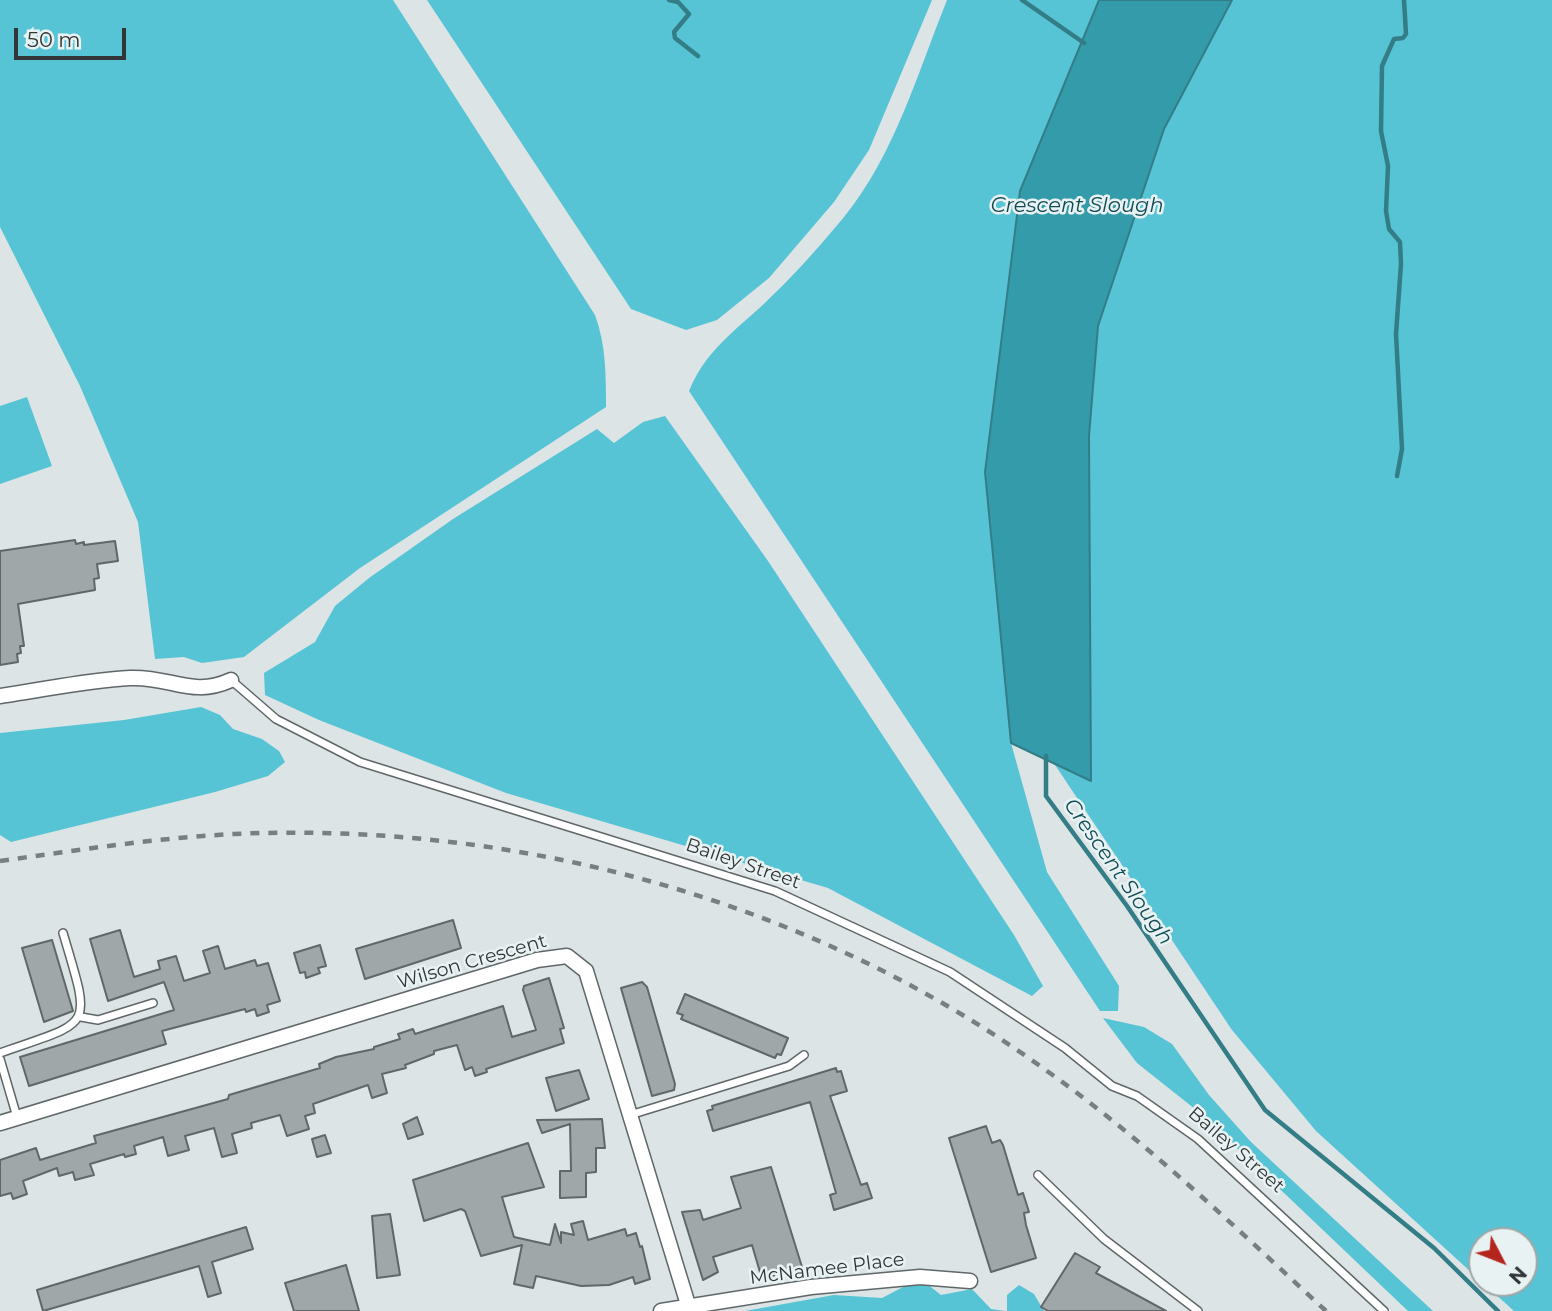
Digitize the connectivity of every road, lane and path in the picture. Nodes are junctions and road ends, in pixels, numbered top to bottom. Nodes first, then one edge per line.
1 (231, 680) joint
2 (0, 696) edge
3 (64, 933) dead end
4 (153, 1003) dead end
5 (81, 1017) junction
6 (0, 1053) edge
7 (804, 1055) dead end
8 (0, 1059) edge
9 (630, 1115) junction
10 (17, 1118) junction
11 (0, 1123) edge
12 (1038, 1175) dead end
13 (970, 1281) dead end
14 (689, 1308) junction
15 (661, 1311) edge
16 (1198, 1311) edge
17 (1384, 1311) edge

1 - 2 street, Bailey Street
1 - 17 lane, Bailey Street
3 - 5 lane
4 - 5 lane
5 - 6 lane
7 - 9 lane
8 - 10 lane
9 - 10 street, Wilson Crescent
9 - 14 street, Wilson Crescent
10 - 11 street, Wilson Crescent
12 - 16 lane
13 - 14 street, McNamee Place
14 - 15 street

